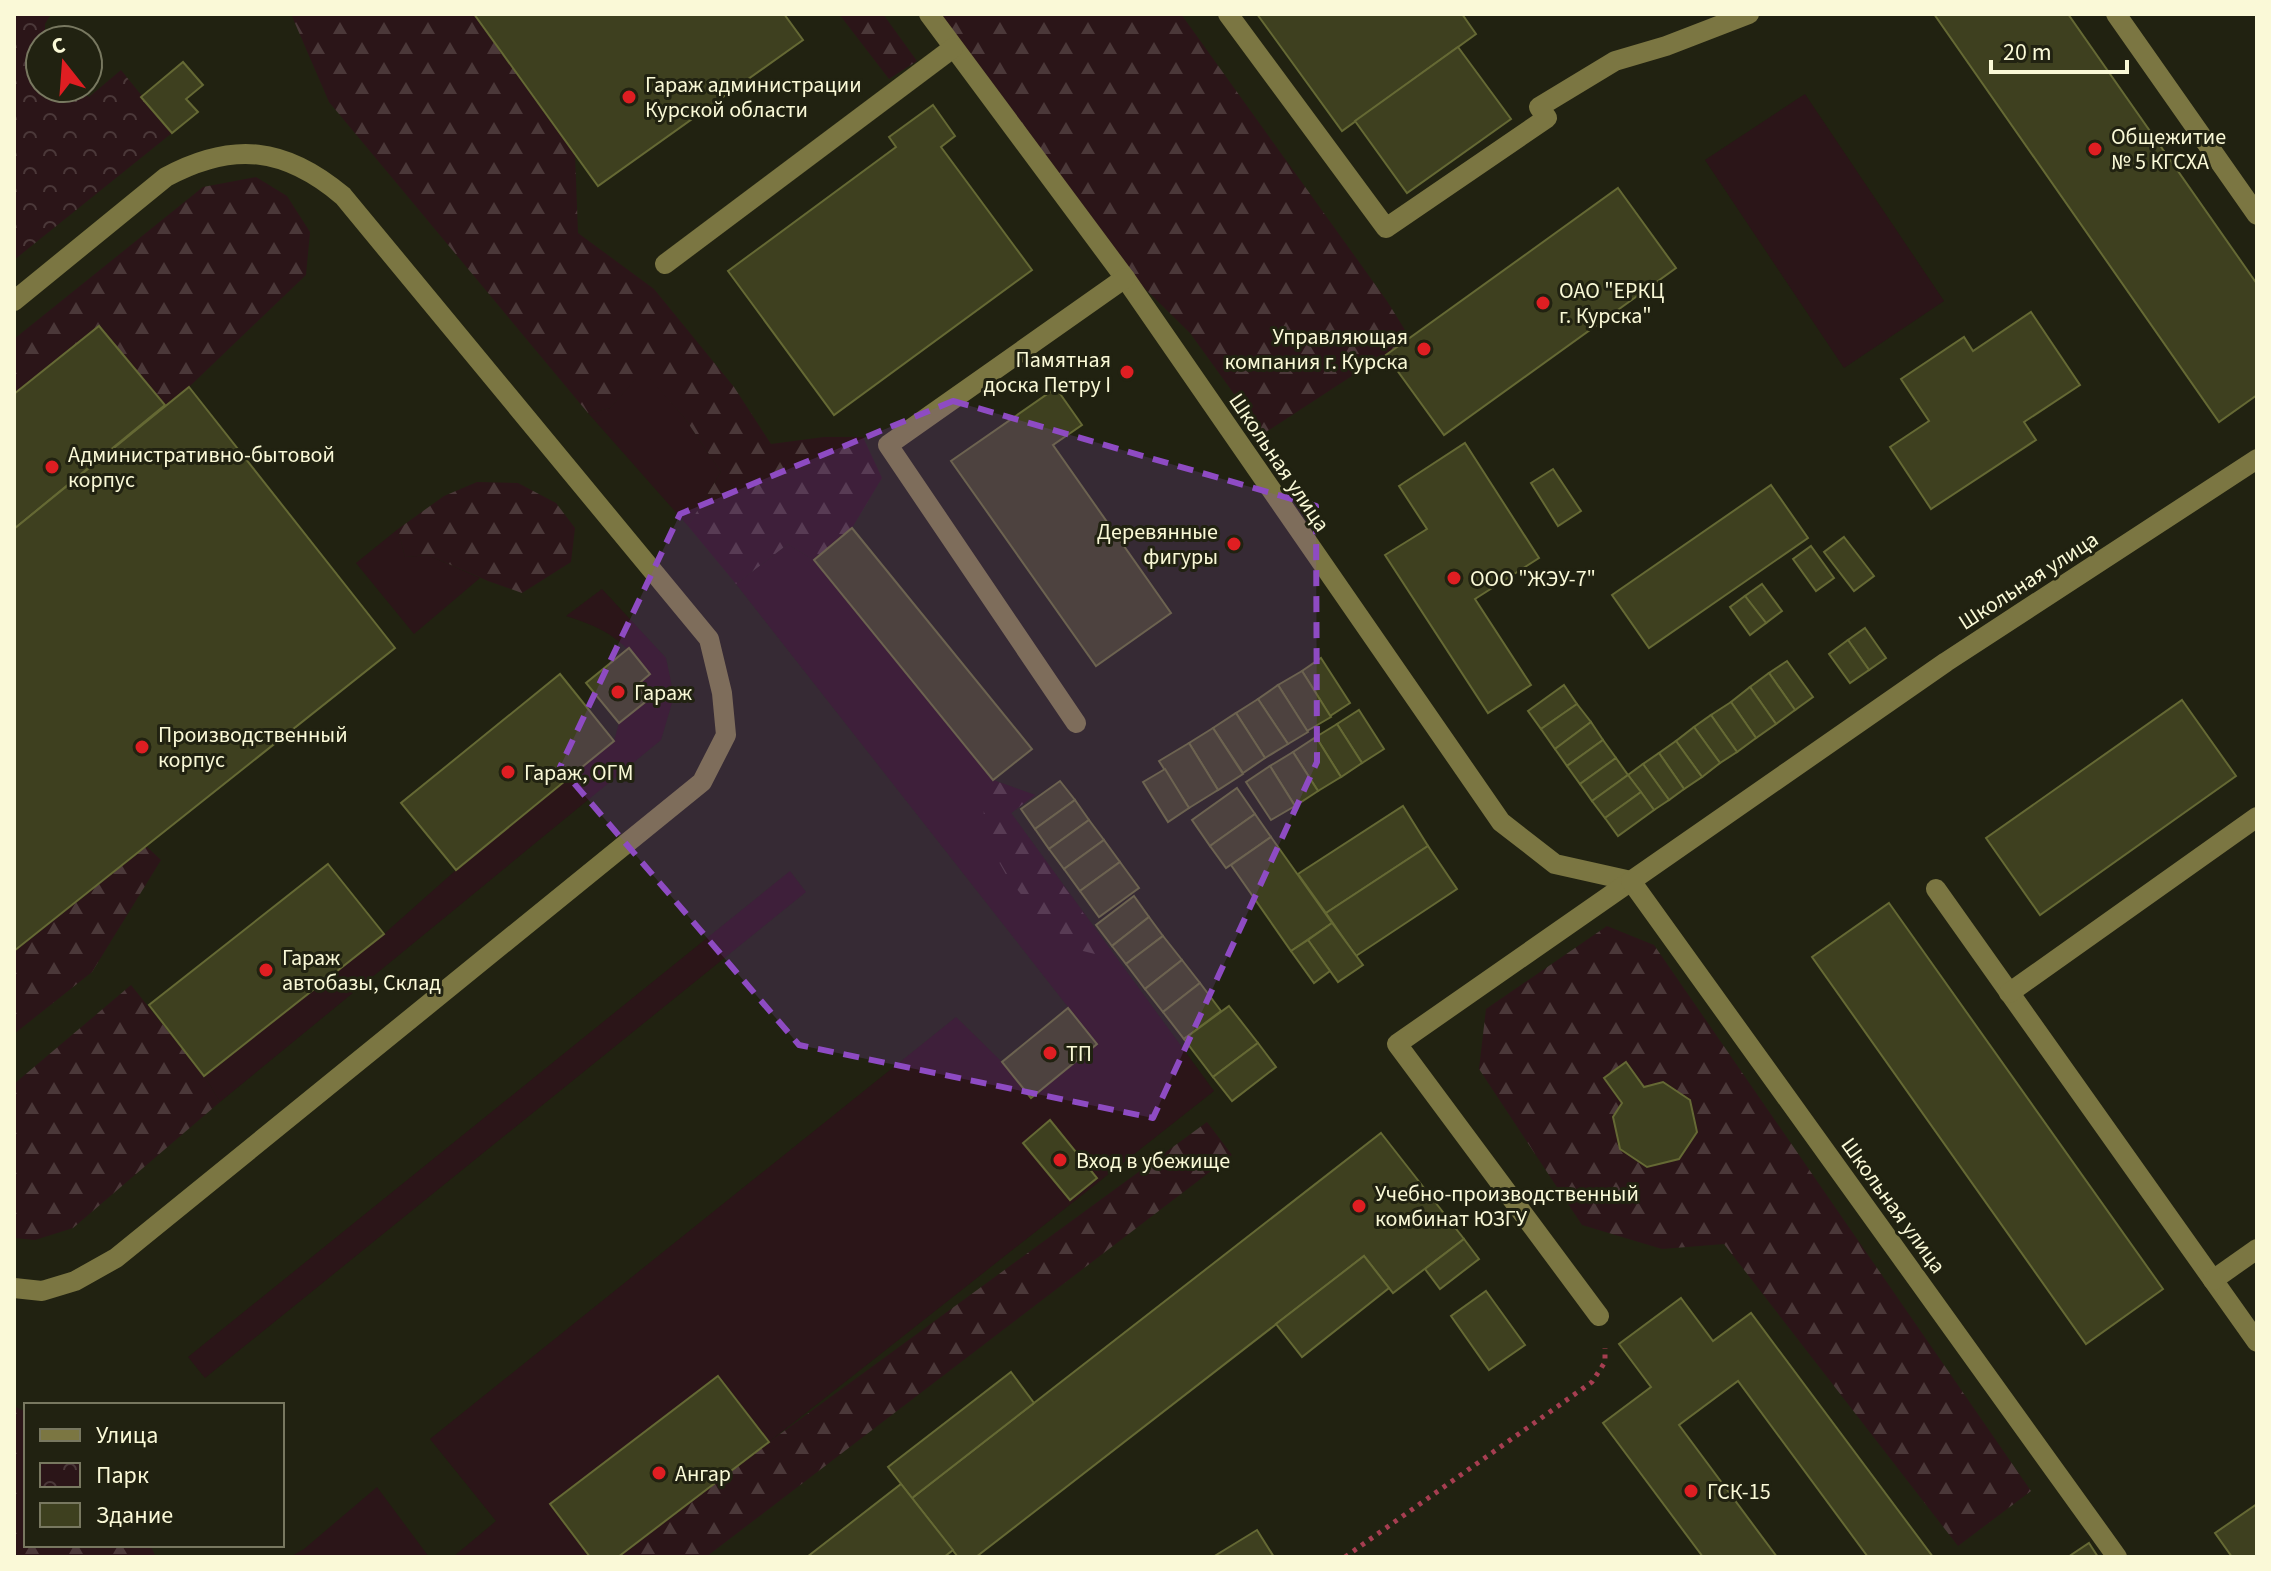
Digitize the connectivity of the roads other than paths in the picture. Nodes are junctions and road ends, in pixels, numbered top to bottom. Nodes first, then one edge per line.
1 (929, 14) edge
2 (1228, 14) edge
3 (1749, 14) edge
4 (2116, 14) edge
5 (953, 48) junction
6 (2257, 215) edge
7 (665, 264) dead end
8 (1125, 278) junction
9 (14, 301) edge
10 (2257, 459) edge
11 (1076, 723) dead end
12 (2257, 817) edge
13 (1631, 881) junction
14 (1936, 889) dead end
15 (2009, 993) junction
16 (2257, 1249) edge
17 (2213, 1280) junction
18 (14, 1288) edge
19 (1599, 1316) road end
20 (2257, 1342) edge
21 (2117, 1557) edge

1 - 5 street, Школьная улица
2 - 3 street
4 - 6 street
5 - 7 street
5 - 8 street, Школьная улица
8 - 11 street
8 - 13 street, Школьная улица
9 - 18 street
10 - 13 street, Школьная улица
12 - 15 street
13 - 19 street
13 - 21 street, Школьная улица
14 - 15 street
15 - 17 street
16 - 17 street
17 - 20 street

